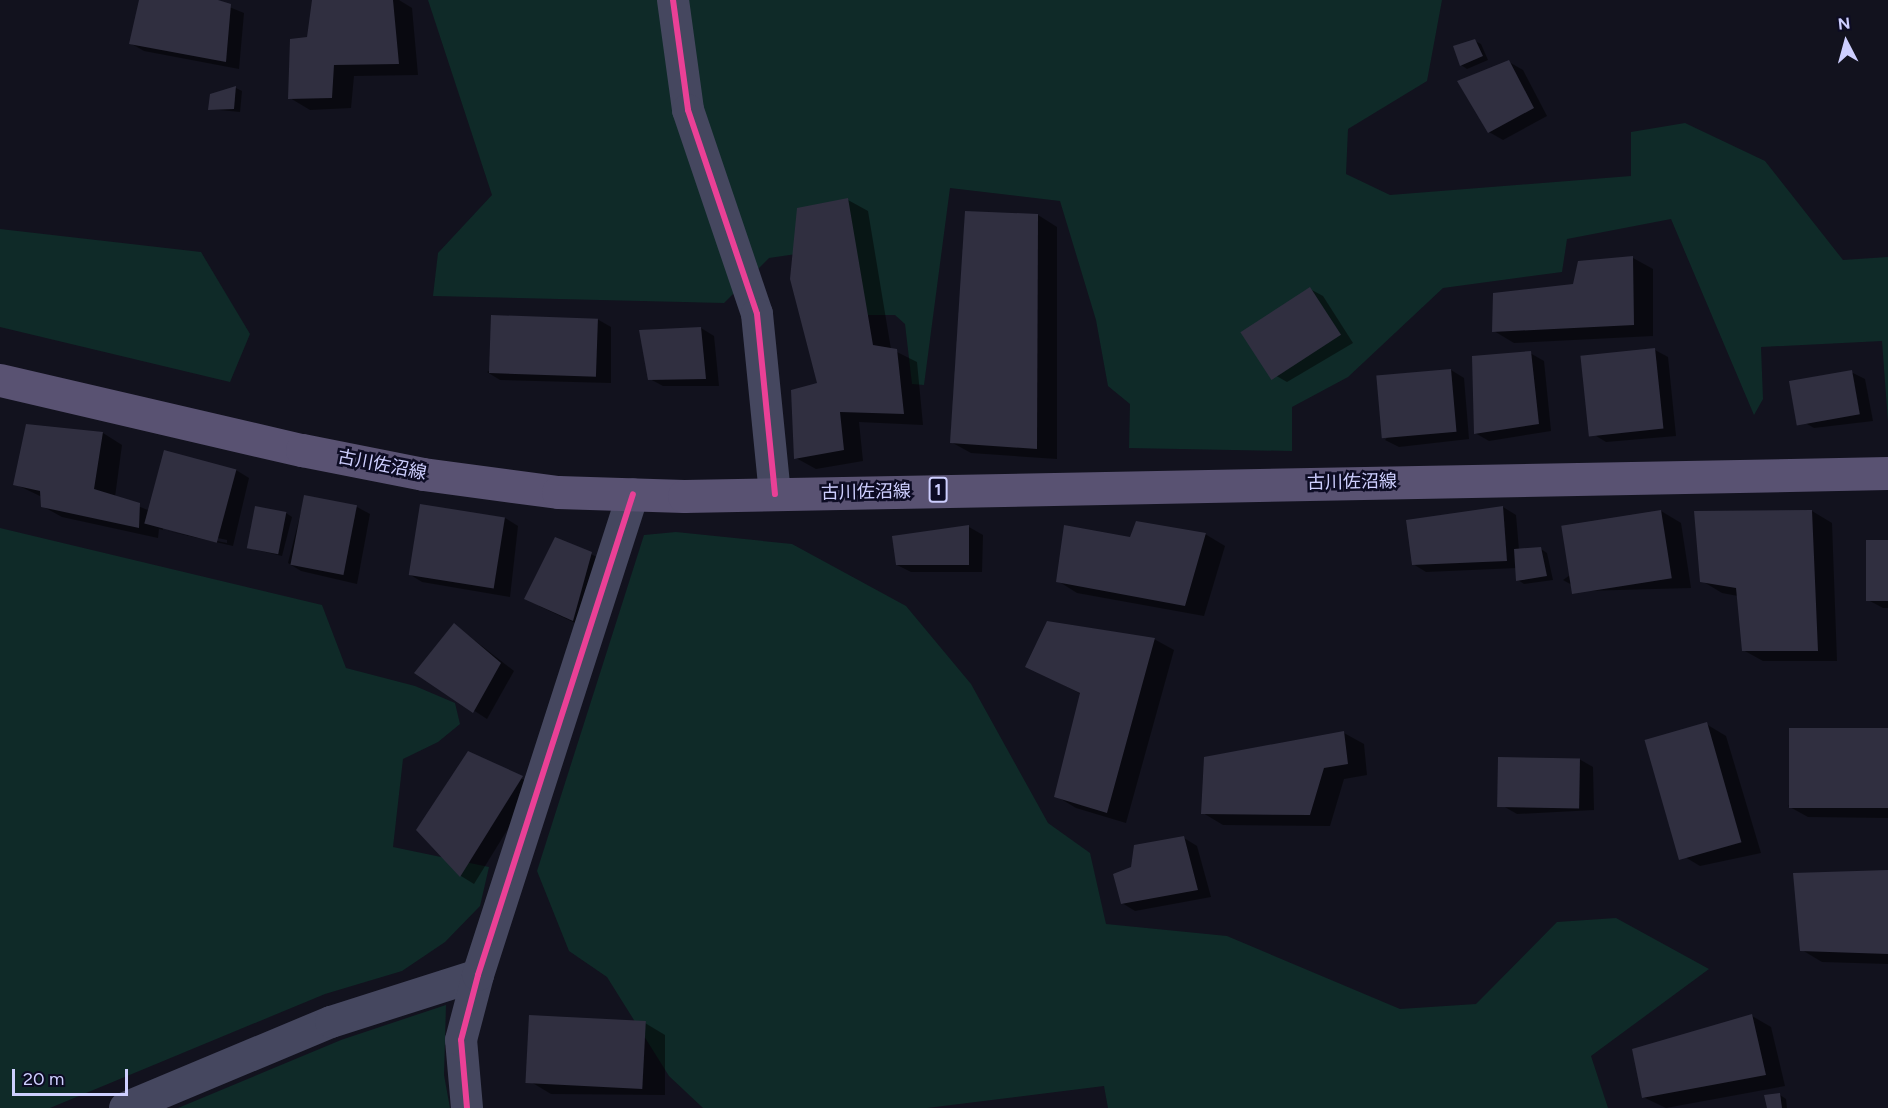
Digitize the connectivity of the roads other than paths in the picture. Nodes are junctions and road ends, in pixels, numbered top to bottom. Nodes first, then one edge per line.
1 (673, 0) edge
2 (0, 380) edge
3 (1888, 473) edge
4 (633, 494) junction
5 (775, 494) junction
6 (478, 975) junction
7 (125, 1108) edge
8 (467, 1108) edge

1 - 5 street
2 - 4 main road, 古川佐沼線 / 1
3 - 5 main road, 古川佐沼線 / 1
4 - 5 main road, 古川佐沼線 / 1
4 - 6 street
6 - 7 street
6 - 8 street

